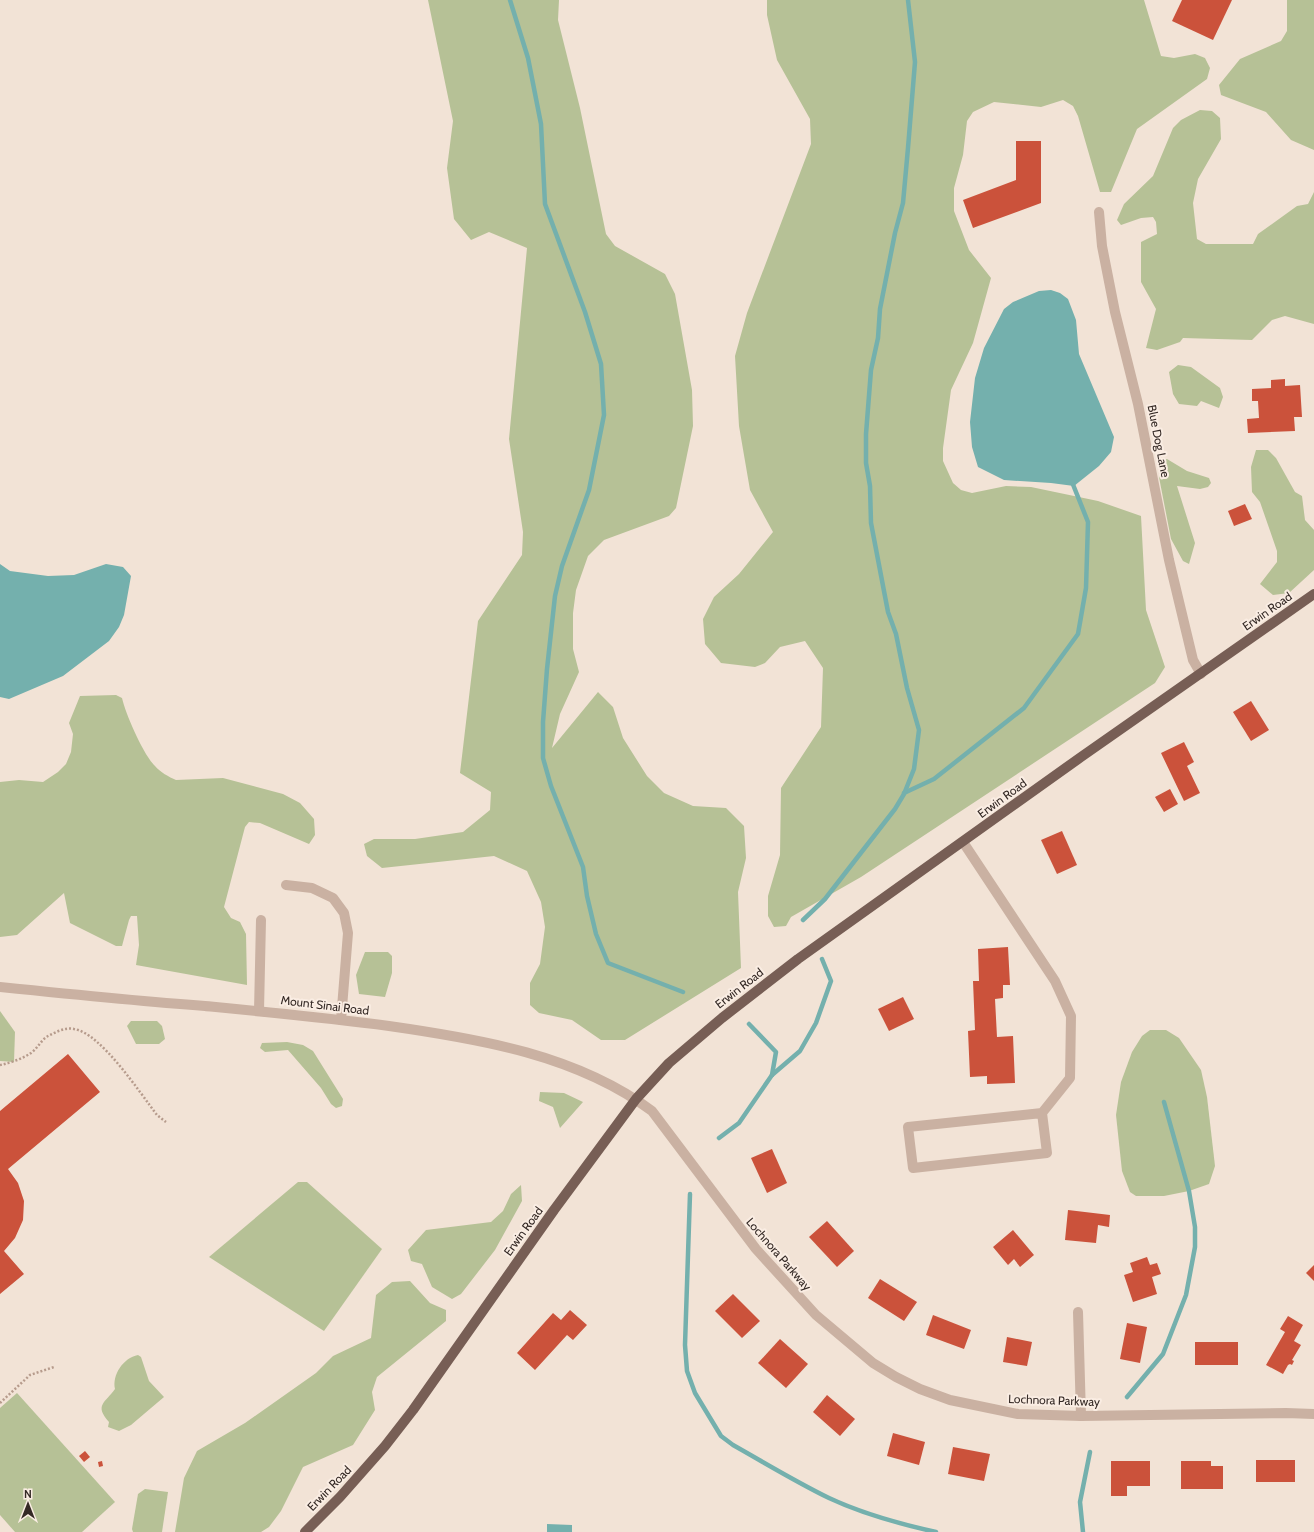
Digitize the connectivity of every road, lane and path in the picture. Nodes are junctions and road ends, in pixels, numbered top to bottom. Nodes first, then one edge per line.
1 (1099, 212) dead end
2 (1314, 594) edge
3 (1201, 674) junction
4 (963, 842) junction
5 (286, 886) dead end
6 (261, 920) dead end
7 (0, 987) edge
8 (259, 1011) junction
9 (341, 1020) junction
10 (0, 1065) edge
11 (636, 1098) junction
12 (1042, 1112) junction
13 (166, 1122) dead end
14 (1078, 1312) dead end
15 (54, 1367) dead end
16 (0, 1403) edge
17 (1314, 1414) edge
18 (1081, 1416) junction
19 (305, 1532) edge

1 - 3 street, Blue Dog Lane
2 - 3 main road, Erwin Road
3 - 4 main road, Erwin Road
4 - 11 main road, Erwin Road
4 - 12 street
5 - 9 street
6 - 8 street
7 - 8 street, Mount Sinai Road
8 - 9 street, Mount Sinai Road
9 - 11 street, Mount Sinai Road
10 - 13 path
11 - 18 street, Lochnora Parkway
11 - 19 main road, Erwin Road
12 - 12 street
14 - 18 street
15 - 16 path
17 - 18 street, Lochnora Parkway

